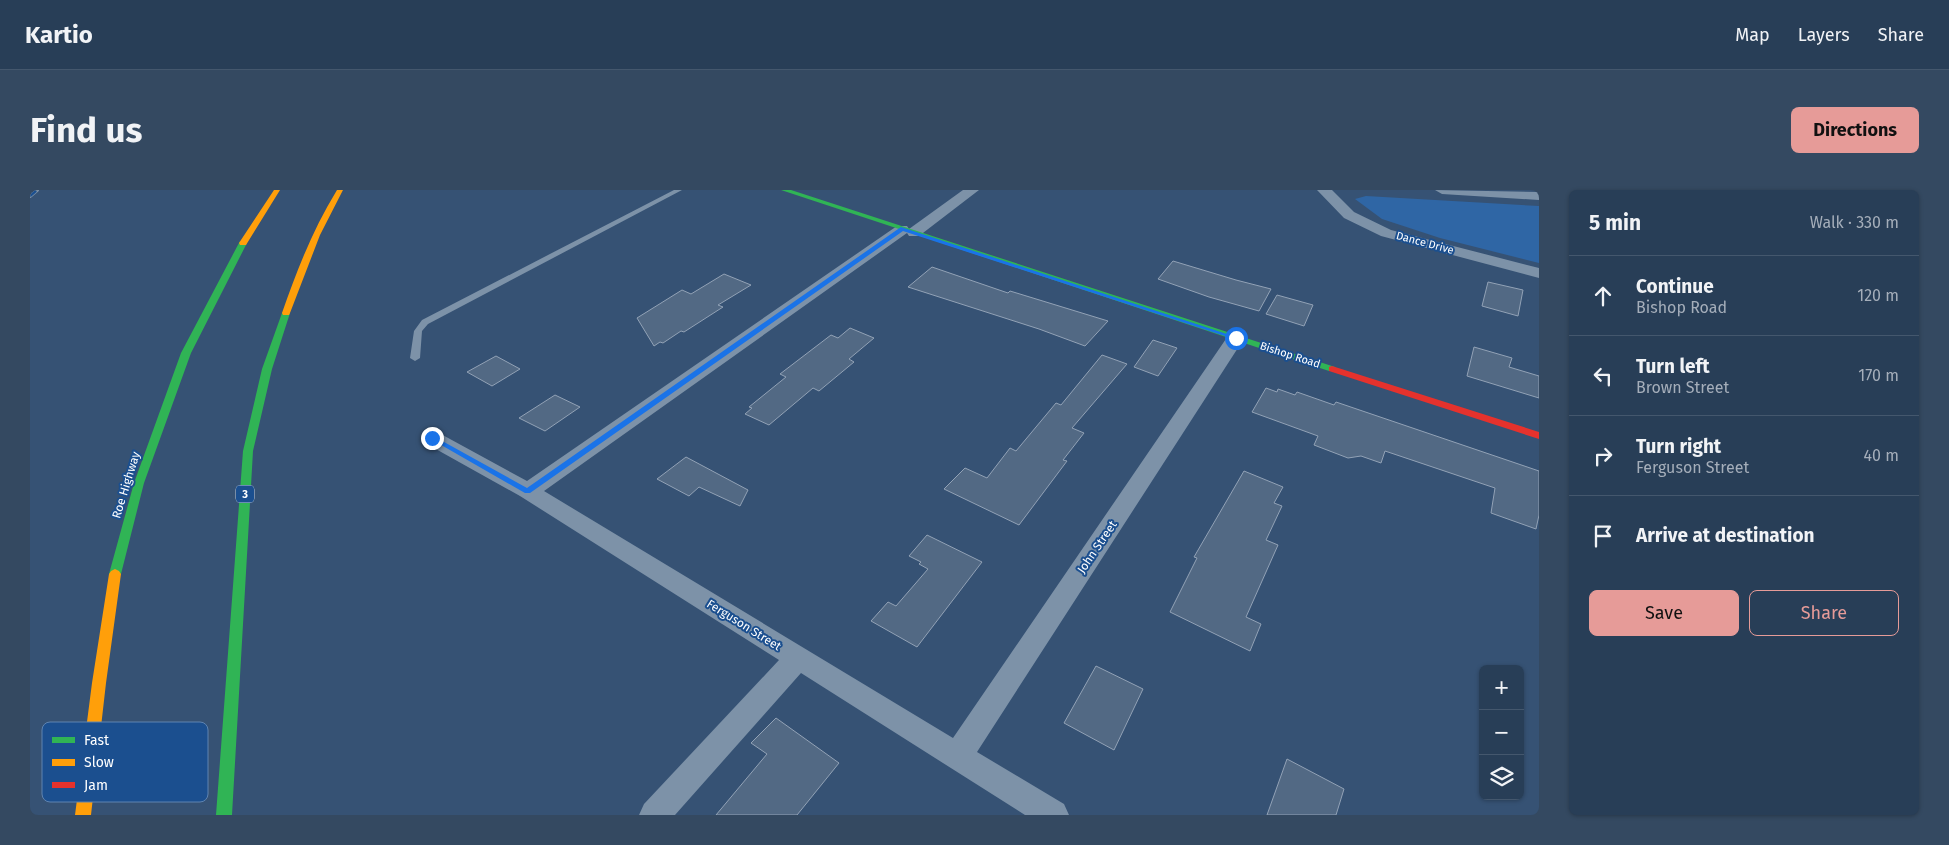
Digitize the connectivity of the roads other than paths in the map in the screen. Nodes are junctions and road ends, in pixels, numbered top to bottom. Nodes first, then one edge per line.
1 (277, 190) edge
2 (340, 190) edge
3 (679, 190) edge
4 (784, 190) edge
5 (972, 190) edge
6 (1324, 190) edge
7 (1442, 190) edge
8 (1539, 196) edge
9 (908, 231) junction
10 (1539, 273) edge
11 (1236, 338) junction
12 (415, 358) dead end
13 (1539, 436) edge
14 (432, 438) dead end
15 (528, 491) junction
16 (798, 658) junction
17 (94, 722) edge
18 (957, 757) junction
19 (85, 802) edge
20 (83, 815) edge
21 (224, 815) edge
22 (655, 815) edge
23 (1053, 815) edge

1 - 17 main road, Roe Highway
2 - 21 main road, 3
3 - 12 lane
4 - 9 main road, Bishop Road
5 - 9 street
6 - 10 street, Dance Drive
7 - 8 street
9 - 11 main road, Bishop Road
9 - 15 street
11 - 13 main road, Bishop Road
11 - 18 street, John Street
14 - 15 street, Ferguson Street
15 - 16 street, Ferguson Street
16 - 18 street, Ferguson Street
16 - 22 street
18 - 23 street, Ferguson Street
19 - 20 main road, Roe Highway

